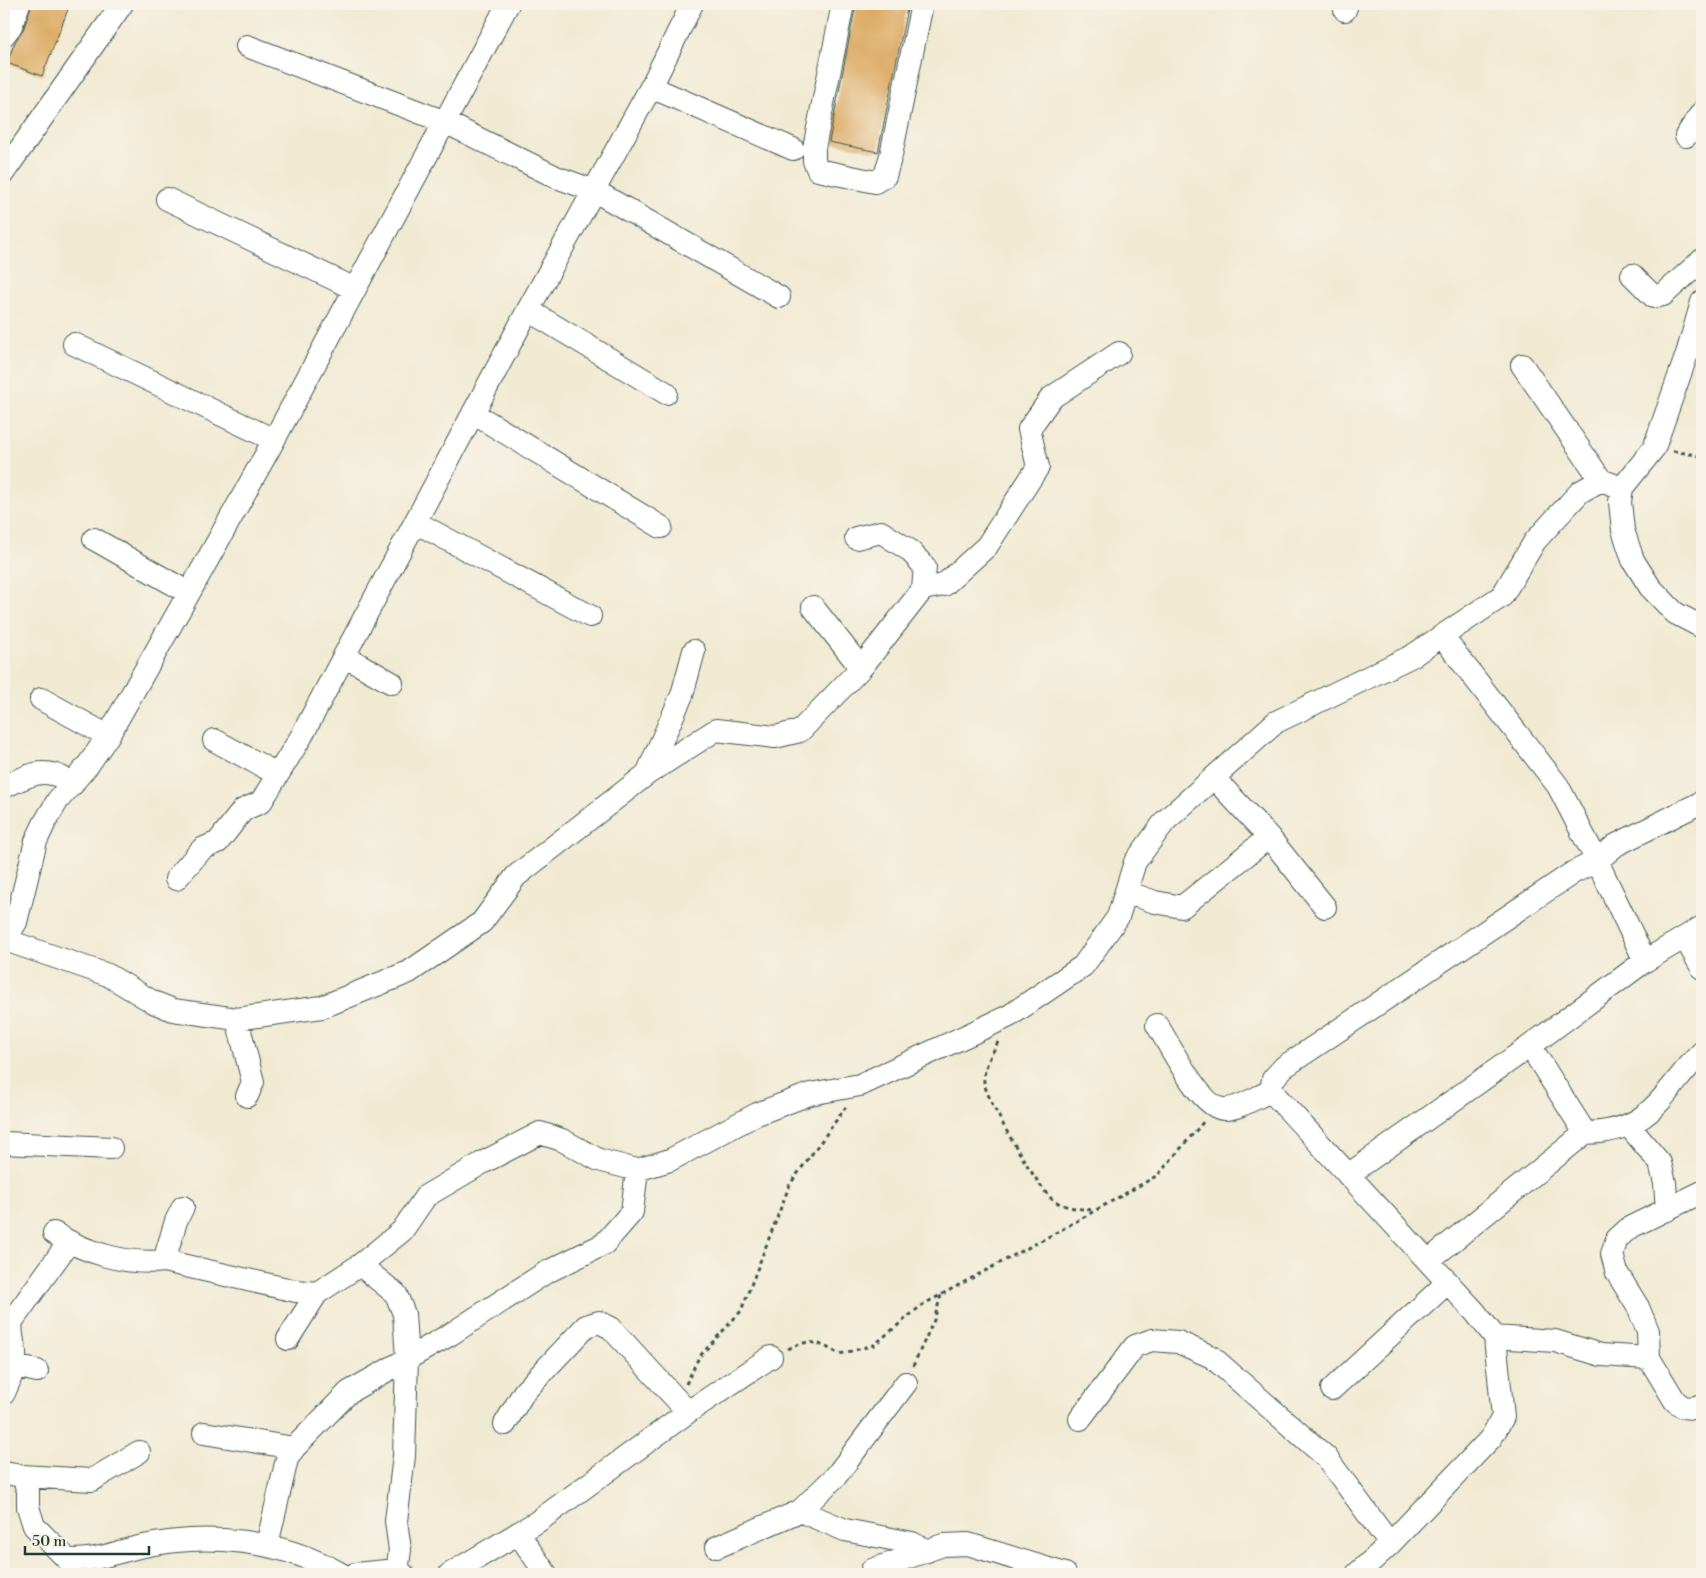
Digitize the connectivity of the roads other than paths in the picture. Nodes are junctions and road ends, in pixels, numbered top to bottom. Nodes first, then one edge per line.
1 (19, 4) edge
2 (122, 4) edge
3 (508, 4) edge
4 (692, 4) edge
5 (843, 4) edge
6 (922, 4) edge
7 (4, 35) edge
8 (247, 46) dead end
9 (651, 87) junction
10 (1702, 112) edge
11 (445, 122) junction
12 (1686, 136) dead end
13 (793, 150) dead end
14 (4, 172) edge
15 (595, 191) junction
16 (167, 199) dead end
17 (1702, 260) edge
18 (1632, 274) dead end
19 (355, 289) junction
20 (779, 297) dead end
21 (1702, 302) edge
22 (528, 310) junction
23 (74, 344) dead end
24 (1119, 354) dead end
25 (1522, 365) dead end
26 (666, 393) dead end
27 (473, 413) junction
28 (274, 440) junction
29 (1611, 484) junction
30 (415, 522) junction
31 (661, 527) dead end
32 (856, 538) dead end
33 (94, 539) dead end
34 (922, 589) junction
35 (189, 593) junction
36 (813, 607) dead end
37 (590, 616) dead end
38 (1702, 627) edge
39 (1442, 636) junction
40 (694, 651) dead end
41 (344, 656) junction
42 (861, 668) junction
43 (392, 683) dead end
44 (40, 699) dead end
45 (108, 736) junction
46 (214, 740) dead end
47 (277, 774) junction
48 (647, 774) junction
49 (1214, 778) junction
50 (73, 784) junction
51 (4, 787) edge
52 (1702, 802) edge
53 (1269, 837) junction
54 (1597, 861) junction
55 (176, 879) dead end
56 (1126, 892) junction
57 (1325, 907) dead end
58 (1694, 933) edge
59 (5, 941) edge
60 (1645, 961) junction
61 (1702, 968) edge
62 (236, 1019) junction
63 (1157, 1025) dead end
64 (1530, 1046) junction
65 (1702, 1052) edge
66 (1271, 1091) junction
67 (247, 1096) dead end
68 (1629, 1126) junction
69 (1585, 1133) junction
70 (4, 1143) edge
71 (111, 1148) dead end
72 (637, 1170) junction
73 (1348, 1174) junction
74 (1702, 1192) edge
75 (183, 1207) dead end
76 (1667, 1210) junction
77 (164, 1261) junction
78 (1428, 1261) junction
79 (360, 1265) junction
80 (1448, 1282) junction
81 (317, 1293) junction
82 (1495, 1337) junction
83 (288, 1339) dead end
84 (771, 1357) road end
85 (1649, 1358) junction
86 (407, 1359) junction
87 (14, 1366) junction
88 (37, 1371) dead end
89 (906, 1383) road end
90 (1332, 1389) dead end
91 (4, 1393) edge
92 (1702, 1405) edge
93 (688, 1412) junction
94 (1080, 1419) dead end
95 (505, 1424) dead end
96 (204, 1434) dead end
97 (294, 1448) junction
98 (138, 1452) dead end
99 (13, 1475) edge
100 (800, 1511) junction
101 (518, 1533) junction
102 (1390, 1544) junction
103 (266, 1545) junction
104 (717, 1546) dead end
105 (927, 1551) junction
106 (62, 1567) edge
107 (1020, 1567) edge
108 (872, 1570) dead end
109 (400, 1573) edge
110 (341, 1574) edge
111 (355, 1574) edge
112 (450, 1574) edge
113 (546, 1574) edge
114 (1065, 1574) edge
115 (1358, 1574) edge

1 - 7 street
2 - 14 street
3 - 11 street
4 - 9 street
5 - 6 street
8 - 11 street
9 - 13 street
9 - 15 street
10 - 12 street
11 - 15 street
11 - 19 street
15 - 20 street
15 - 22 street
16 - 19 street
17 - 18 street
19 - 28 street
21 - 29 street
22 - 26 street
22 - 27 street
23 - 28 street
24 - 34 street
25 - 29 street
27 - 30 street
27 - 31 street
28 - 35 street
29 - 38 street
29 - 39 street
30 - 37 street
30 - 41 street
32 - 34 street
33 - 35 street
34 - 42 street
35 - 45 street
36 - 42 street
39 - 49 street
39 - 54 street
40 - 48 street
41 - 43 street
41 - 47 street
42 - 48 street
44 - 45 street
45 - 50 street
46 - 47 street
47 - 55 street
48 - 62 street
49 - 53 street
49 - 56 street
50 - 51 street
50 - 59 street
52 - 54 street
53 - 56 street
53 - 57 street
54 - 60 street
54 - 66 street
56 - 72 street
58 - 60 street
58 - 61 street
59 - 62 street
60 - 64 street
62 - 67 street
63 - 66 street
64 - 69 street
64 - 73 street
65 - 68 street
66 - 73 street
68 - 69 street
68 - 76 street
69 - 78 street
70 - 71 street
72 - 79 street
72 - 86 street
73 - 78 street
74 - 76 street
75 - 77 street
76 - 85 street
77 - 81 street
77 - 87 street
78 - 80 street
79 - 81 street
79 - 86 street
80 - 82 street
80 - 90 street
81 - 83 street
82 - 85 street
82 - 102 street
84 - 93 street
85 - 92 street
86 - 97 street
86 - 109 street
87 - 88 street
87 - 91 street
89 - 100 street
93 - 95 street
93 - 101 street
94 - 102 street
96 - 97 street
97 - 103 street
98 - 99 street
99 - 106 street
100 - 104 street
100 - 105 street
101 - 112 street
101 - 113 street
102 - 115 street
103 - 106 street
103 - 110 street
105 - 107 street
105 - 108 street
107 - 114 street
109 - 111 street

